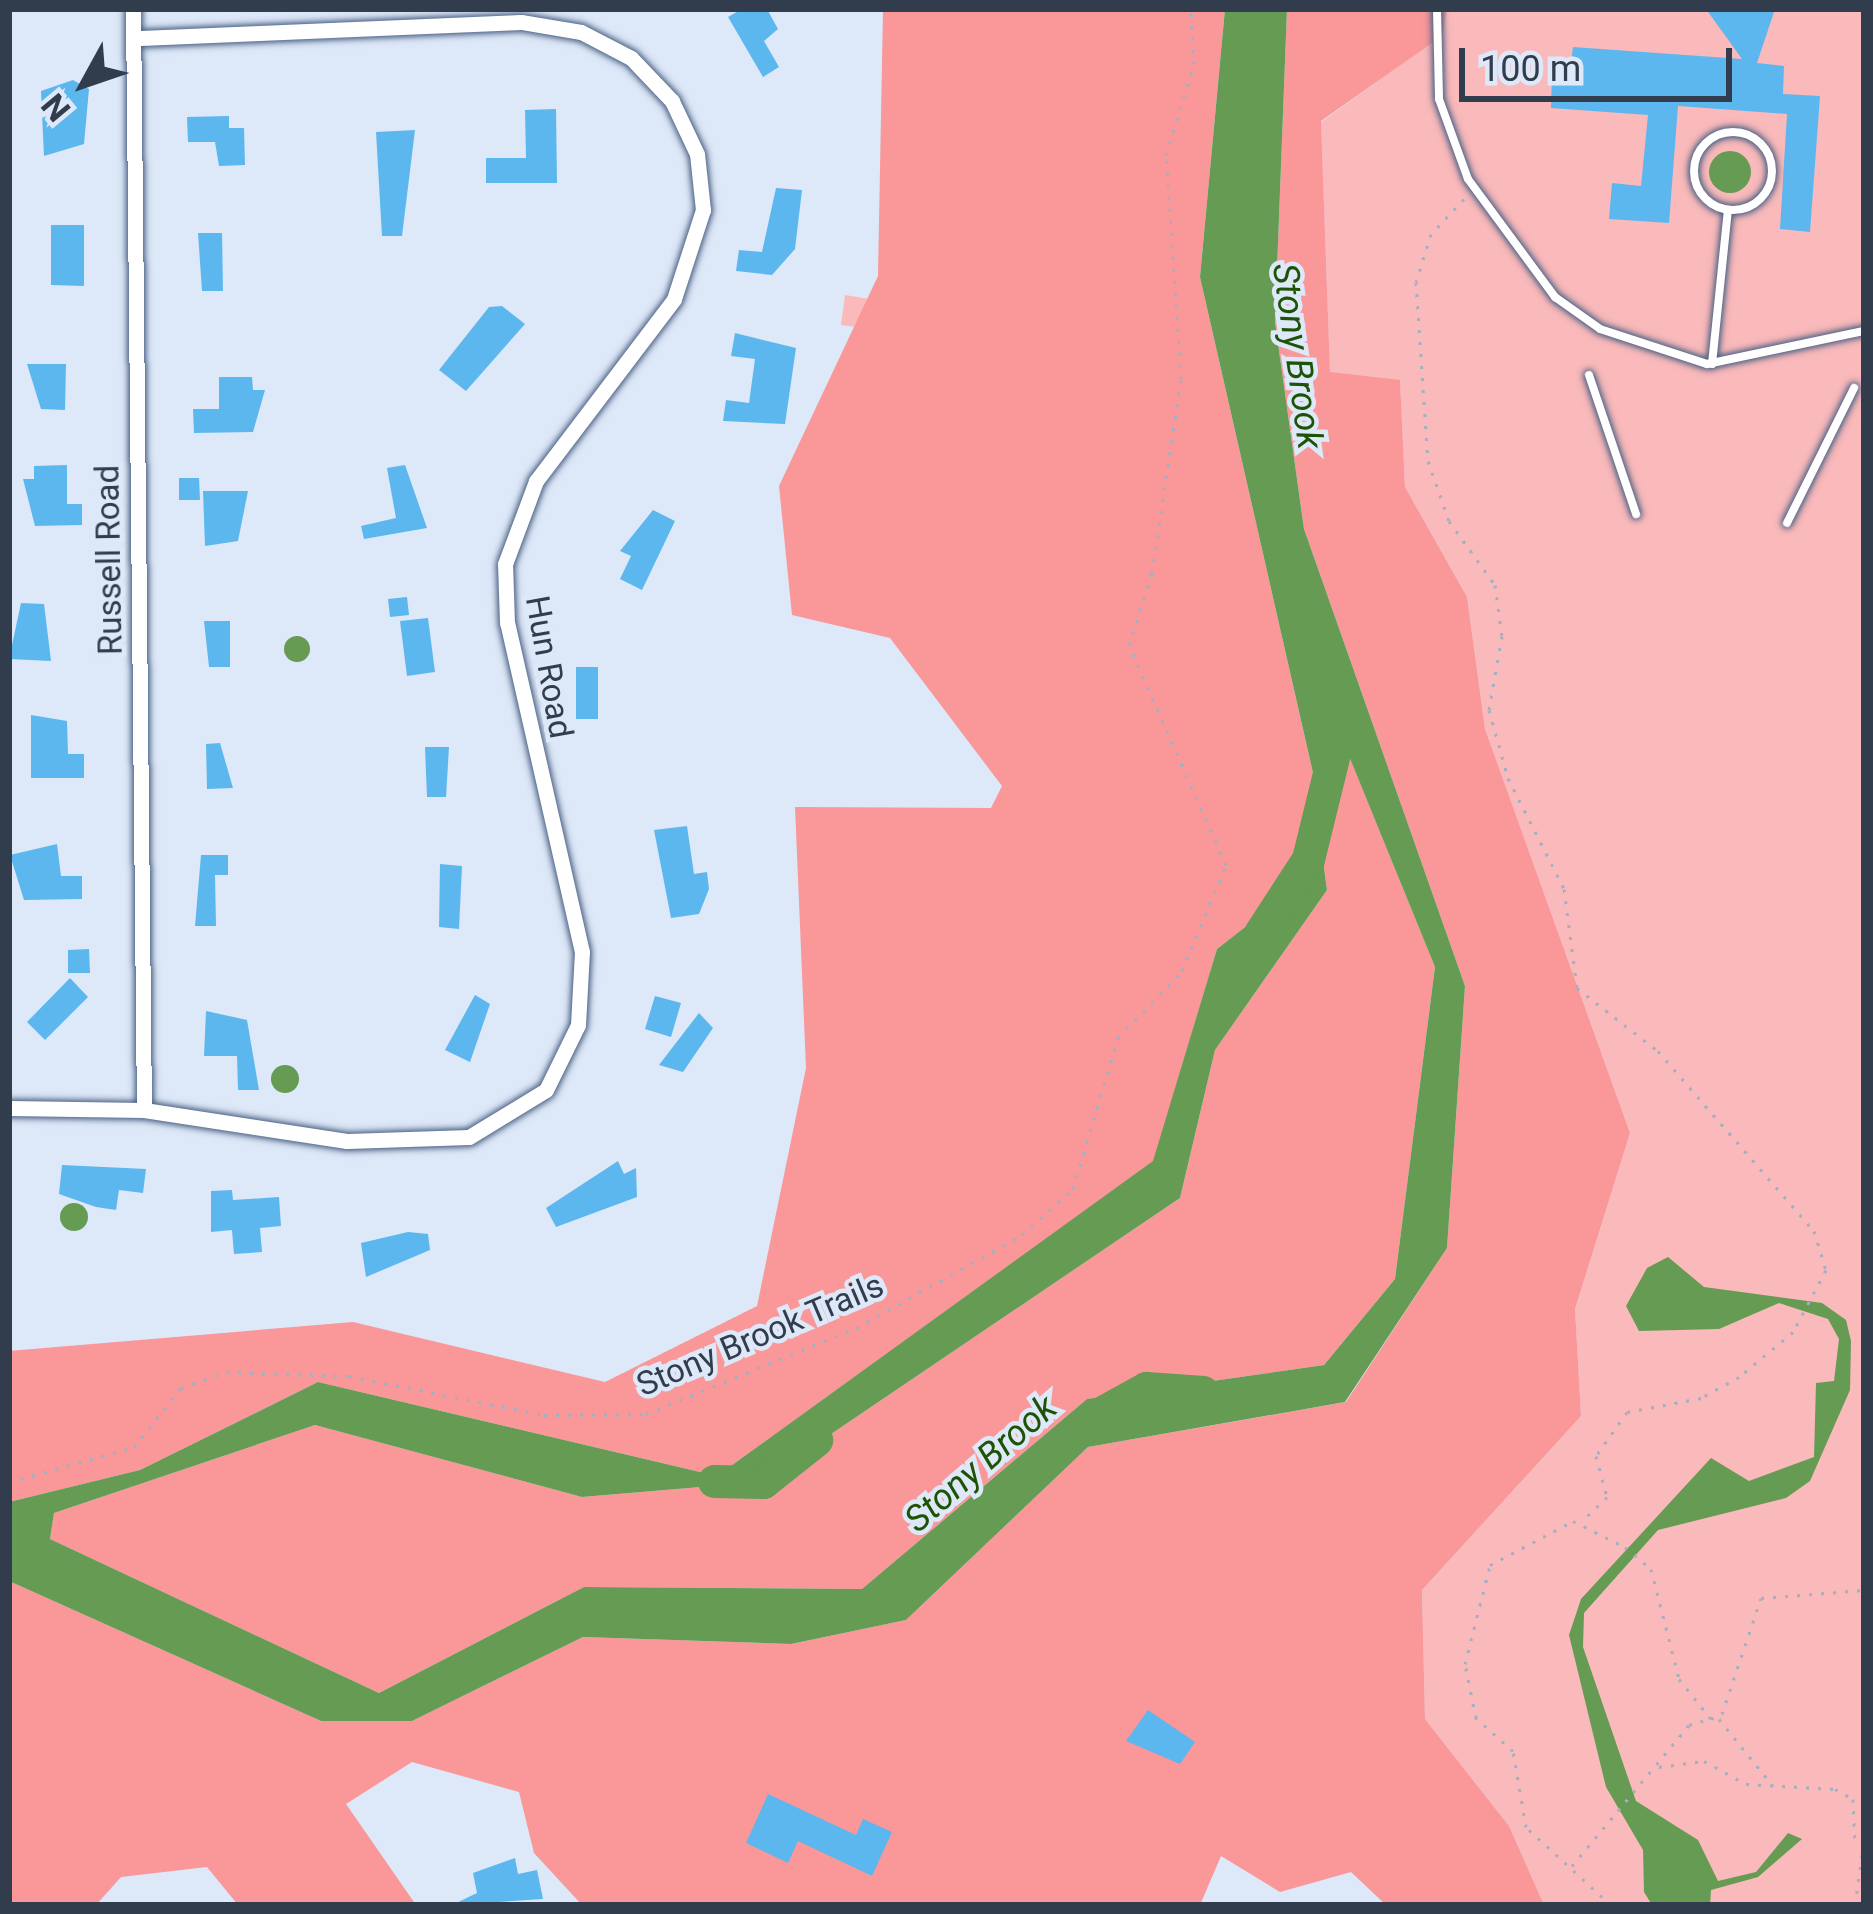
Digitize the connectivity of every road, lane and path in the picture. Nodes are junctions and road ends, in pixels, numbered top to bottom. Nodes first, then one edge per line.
1 (134, 9) edge
2 (1191, 9) edge
3 (1437, 9) edge
4 (134, 38) junction
5 (1478, 191) junction
6 (1728, 210) junction
7 (1864, 332) edge
8 (1712, 364) junction
9 (1589, 375) dead end
10 (1854, 388) dead end
11 (1636, 514) dead end
12 (1787, 523) dead end
13 (9, 1108) edge
14 (143, 1110) junction
15 (9, 1482) edge
16 (1581, 1522) junction
17 (1864, 1590) edge
18 (1718, 1718) junction
19 (1711, 1719) junction
20 (1677, 1747) junction
21 (1682, 1760) junction
22 (1659, 1767) junction
23 (1773, 1786) junction
24 (1864, 1840) edge
25 (1855, 1844) junction
26 (1572, 1866) junction
27 (1611, 1905) edge
28 (1855, 1905) edge

1 - 4 street, Russell Road
2 - 15 path, Stony Brook Trails
3 - 5 lane
4 - 14 street, Russell Road
4 - 14 street, Hun Road
5 - 8 lane
5 - 16 path
6 - 6 lane
6 - 8 lane
7 - 8 lane
9 - 11 lane
10 - 12 lane
13 - 14 street, Hun Road
16 - 19 path
16 - 26 path
17 - 18 path
18 - 19 path
18 - 23 path
19 - 20 path
20 - 21 path
20 - 22 path
21 - 22 path
21 - 23 path
22 - 26 path
23 - 25 path
24 - 25 path
25 - 28 path
26 - 27 path

